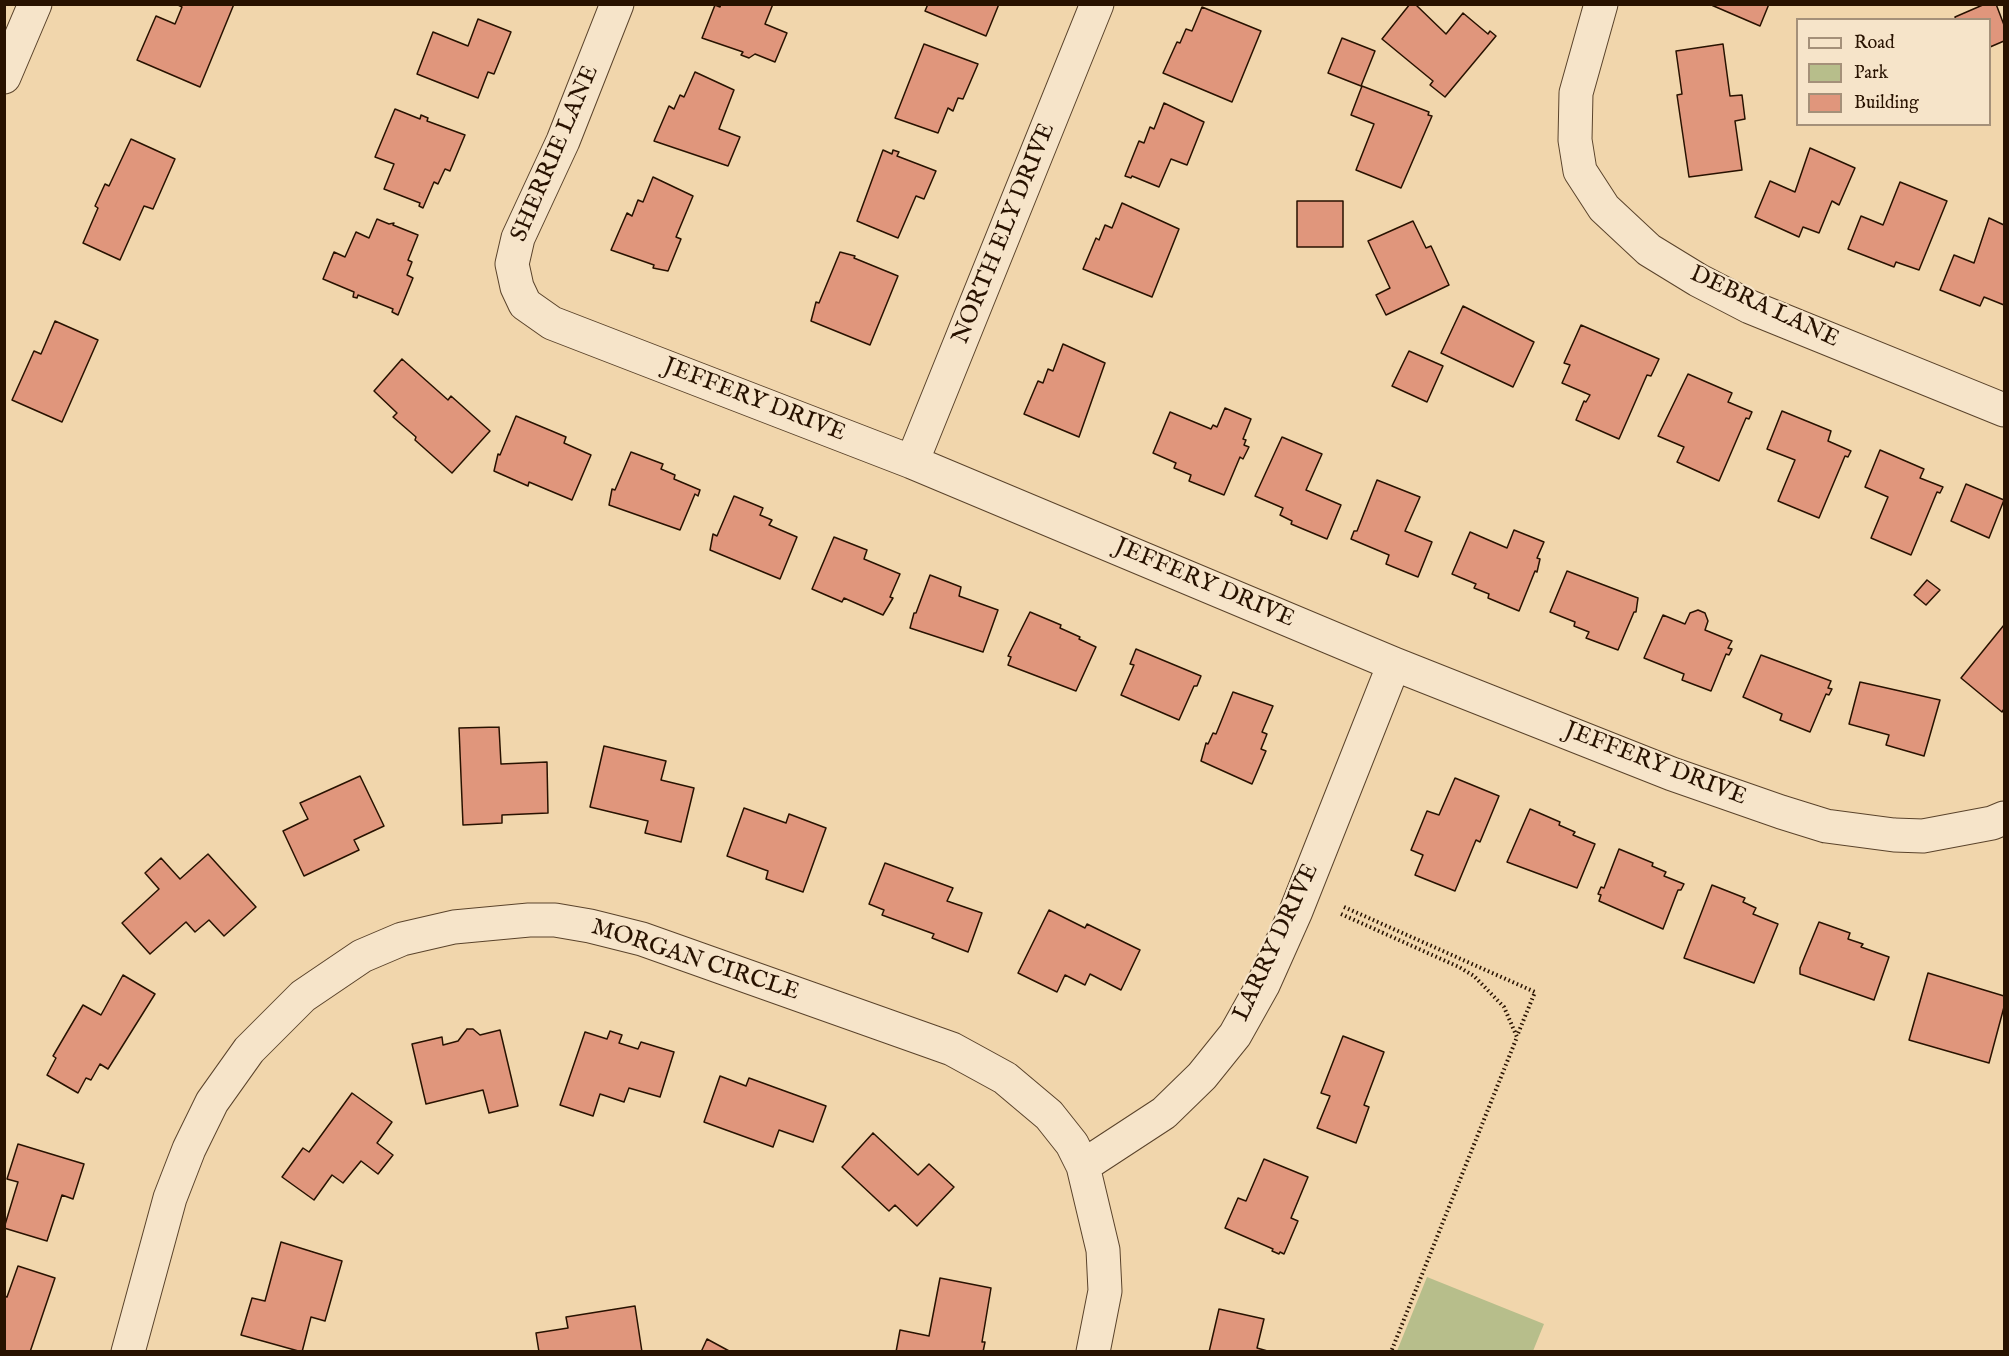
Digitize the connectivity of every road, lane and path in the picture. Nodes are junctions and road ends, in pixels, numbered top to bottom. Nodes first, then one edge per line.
1 (35, 4) edge
2 (617, 4) edge
3 (1097, 4) edge
4 (1601, 4) edge
5 (4, 77) edge
6 (525, 304) joint
7 (2004, 410) edge
8 (912, 462) junction
9 (1394, 664) junction
10 (2004, 818) edge
11 (1344, 907) dead end
12 (1341, 914) dead end
13 (1516, 1036) junction
14 (1083, 1166) junction
15 (128, 1352) edge
16 (1093, 1352) edge
17 (1391, 1352) edge

1 - 5 street
2 - 6 street, SHERRIE LANE
3 - 8 street, NORTH ELY DRIVE
4 - 7 street, DEBRA LANE
6 - 8 street, JEFFERY DRIVE
8 - 9 street, JEFFERY DRIVE
9 - 10 street, JEFFERY DRIVE
9 - 14 street, LARRY DRIVE
11 - 13 path
12 - 13 path
13 - 17 path
14 - 15 street, MORGAN CIRCLE
14 - 16 street, MORGAN CIRCLE

